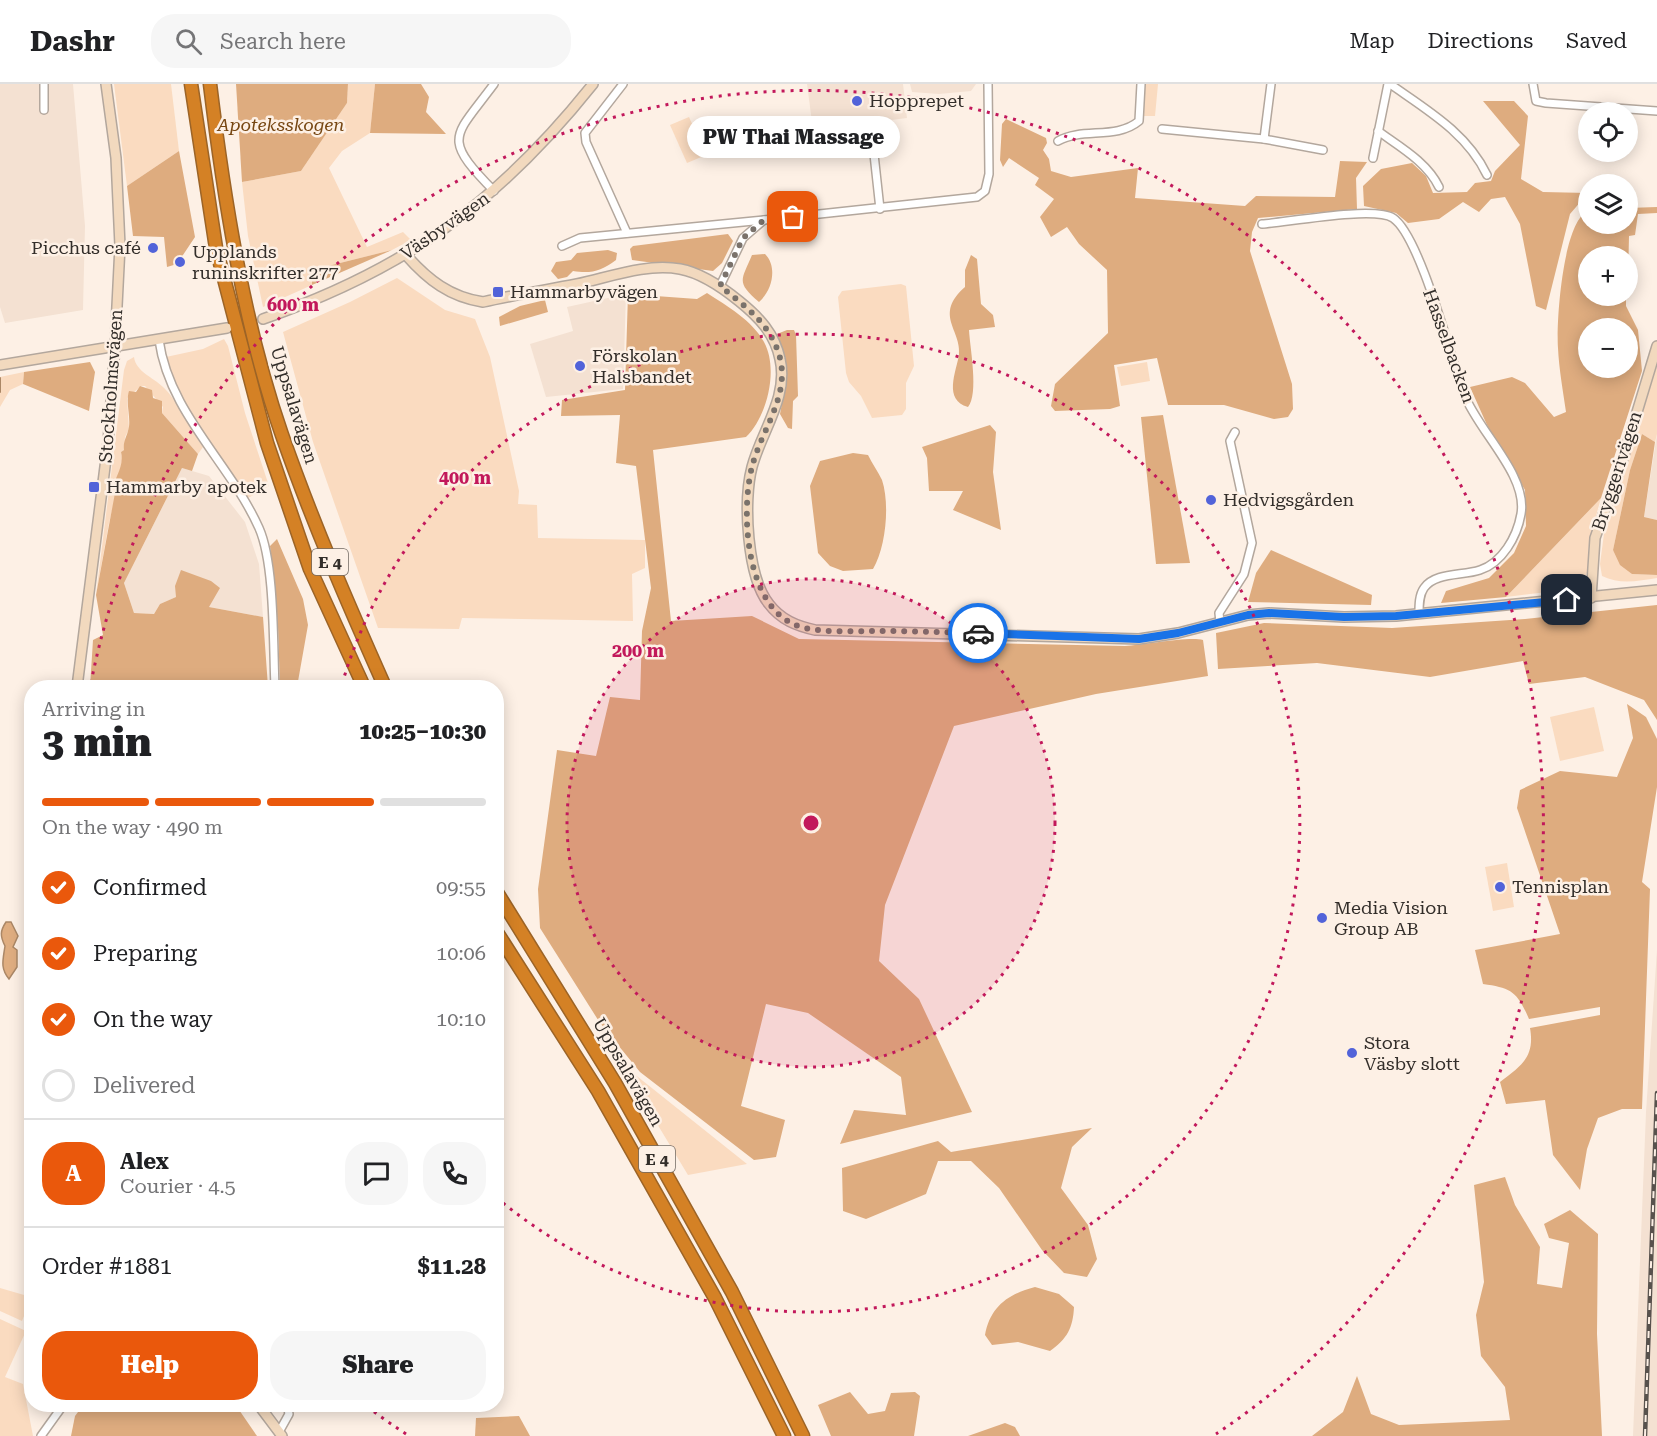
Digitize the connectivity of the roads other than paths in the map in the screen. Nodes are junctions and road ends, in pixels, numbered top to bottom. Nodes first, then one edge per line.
1 (44, 84) edge
2 (106, 84) edge
3 (191, 84) edge
4 (210, 84) edge
5 (494, 84) edge
6 (593, 84) edge
7 (623, 84) edge
8 (988, 84) edge
9 (1141, 84) edge
10 (1271, 84) edge
11 (1389, 84) edge
12 (1533, 84) edge
13 (44, 110) dead end
14 (1657, 111) edge
15 (1162, 129) dead end
16 (1378, 131) junction
17 (867, 136) dead end
18 (1264, 139) junction
19 (1058, 141) dead end
20 (1323, 150) dead end
21 (1373, 158) dead end
22 (1487, 175) dead end
23 (1438, 187) dead end
24 (494, 191) junction
25 (880, 209) junction
26 (764, 220) junction
27 (1262, 224) dead end
28 (627, 233) junction
29 (562, 246) dead end
30 (406, 255) junction
31 (720, 286) junction
32 (263, 319) dead end
33 (227, 328) dead end
34 (159, 340) junction
35 (115, 346) junction
36 (1657, 346) edge
37 (0, 364) edge
38 (1235, 432) dead end
39 (1654, 591) edge
40 (1591, 598) junction
41 (1419, 614) junction
42 (1220, 622) junction
43 (78, 680) edge
44 (275, 680) edge
45 (361, 680) edge
46 (382, 680) edge
47 (504, 904) edge
48 (504, 944) edge
49 (58, 1412) edge
50 (264, 1412) edge
51 (289, 1412) edge
52 (281, 1434) edge
53 (41, 1436) edge
54 (784, 1436) edge
55 (803, 1436) edge

1 - 13 street
2 - 35 street, Stockholmsvägen
3 - 45 highway, Uppsalavägen / E 4
4 - 46 highway, Uppsalavägen / E 4
5 - 24 street
6 - 24 street, Väsbyvägen
7 - 28 street
8 - 25 street
9 - 19 street
10 - 18 street
11 - 16 street
11 - 22 street
12 - 14 street
15 - 18 street
16 - 21 street
16 - 23 street
17 - 25 street
18 - 20 street
24 - 30 street, Väsbyvägen
25 - 26 street
26 - 28 street
26 - 31 street
27 - 41 street, Hasselbacken
28 - 29 street
30 - 31 street
30 - 32 street, Väsbyvägen
31 - 42 street
33 - 34 street
34 - 35 street
34 - 44 street
35 - 37 street
35 - 43 street, Stockholmsvägen
36 - 40 street, Bryggerivägen
38 - 42 street
39 - 40 street
40 - 41 street
41 - 42 street
47 - 55 highway, Uppsalavägen / E 4
48 - 54 highway, Uppsalavägen / E 4
49 - 53 street
50 - 52 street
51 - 52 street

